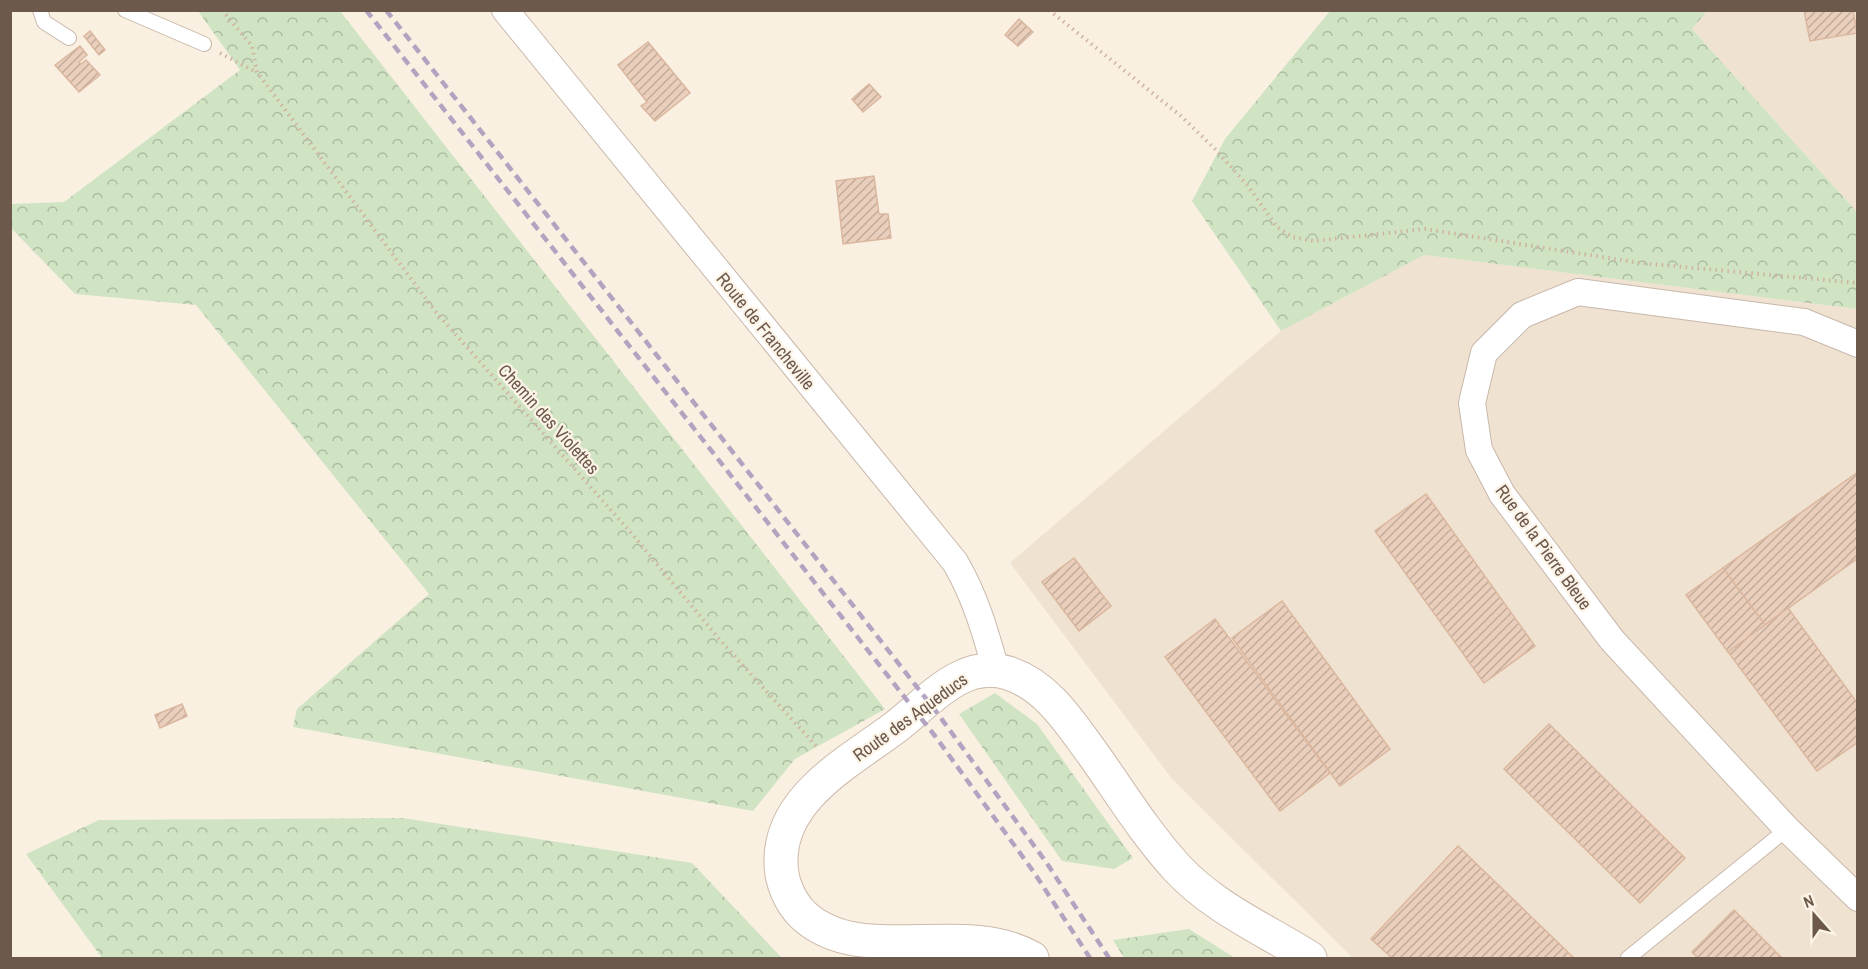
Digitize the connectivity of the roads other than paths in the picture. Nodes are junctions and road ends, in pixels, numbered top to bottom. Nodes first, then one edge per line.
1 (40, 10) edge
2 (125, 10) edge
3 (505, 10) edge
4 (69, 38) dead end
5 (204, 44) road end
6 (1857, 344) edge
7 (996, 670) junction
8 (1786, 829) junction
9 (1857, 898) edge
10 (1032, 958) edge
11 (1310, 958) edge
12 (1628, 958) edge

1 - 4 lane
2 - 5 lane
3 - 7 street, Route de Francheville
6 - 8 street, Rue de la Pierre Bleue
7 - 10 main road, Route des Aqueducs
7 - 11 main road, Route des Aqueducs
8 - 9 street, Rue de la Pierre Bleue
8 - 12 lane

